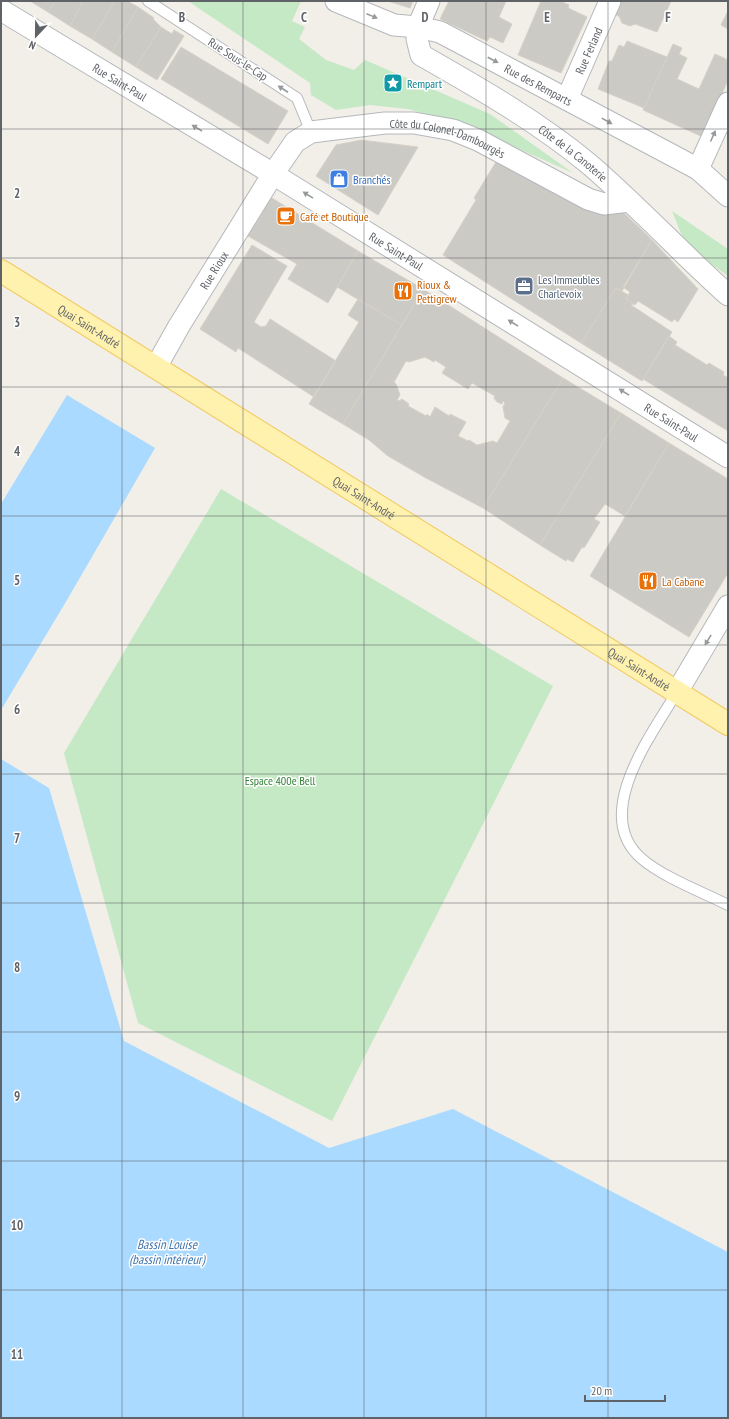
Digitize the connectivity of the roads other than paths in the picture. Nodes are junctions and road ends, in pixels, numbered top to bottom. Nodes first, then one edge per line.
1 (148, 1) edge
2 (429, 1) edge
3 (610, 1) edge
4 (338, 2) edge
5 (1, 10) edge
6 (418, 26) junction
7 (567, 99) junction
8 (728, 103) edge
9 (311, 132) junction
10 (698, 169) junction
11 (273, 174) junction
12 (728, 196) edge
13 (629, 201) junction
14 (1, 271) edge
15 (728, 295) edge
16 (156, 367) junction
17 (728, 457) edge
18 (728, 606) edge
19 (677, 692) junction
20 (728, 724) edge
21 (728, 905) edge

9 -> 1 lane, Rue Sous-le-Cap
2 - 6 street
3 - 7 street, Rue Ferland
4 -> 6 street, Rue des Remparts
11 -> 5 street, Rue Saint-Paul
6 -> 7 street, Rue des Remparts
6 - 13 street, Côte de la Canoterie
7 -> 10 street, Rue des Remparts
10 -> 8 street
9 - 11 street, Côte du Colonel-Dambourgès
9 - 13 street, Côte du Colonel-Dambourgès
10 - 12 street, Rue des Remparts
11 - 16 street, Rue Rioux
17 -> 11 street, Rue Saint-Paul
13 - 15 street, Côte de la Canoterie
14 - 16 main road, Quai Saint-André
16 - 19 main road, Quai Saint-André
18 -> 19 street
19 - 20 main road, Quai Saint-André
19 - 21 lane

